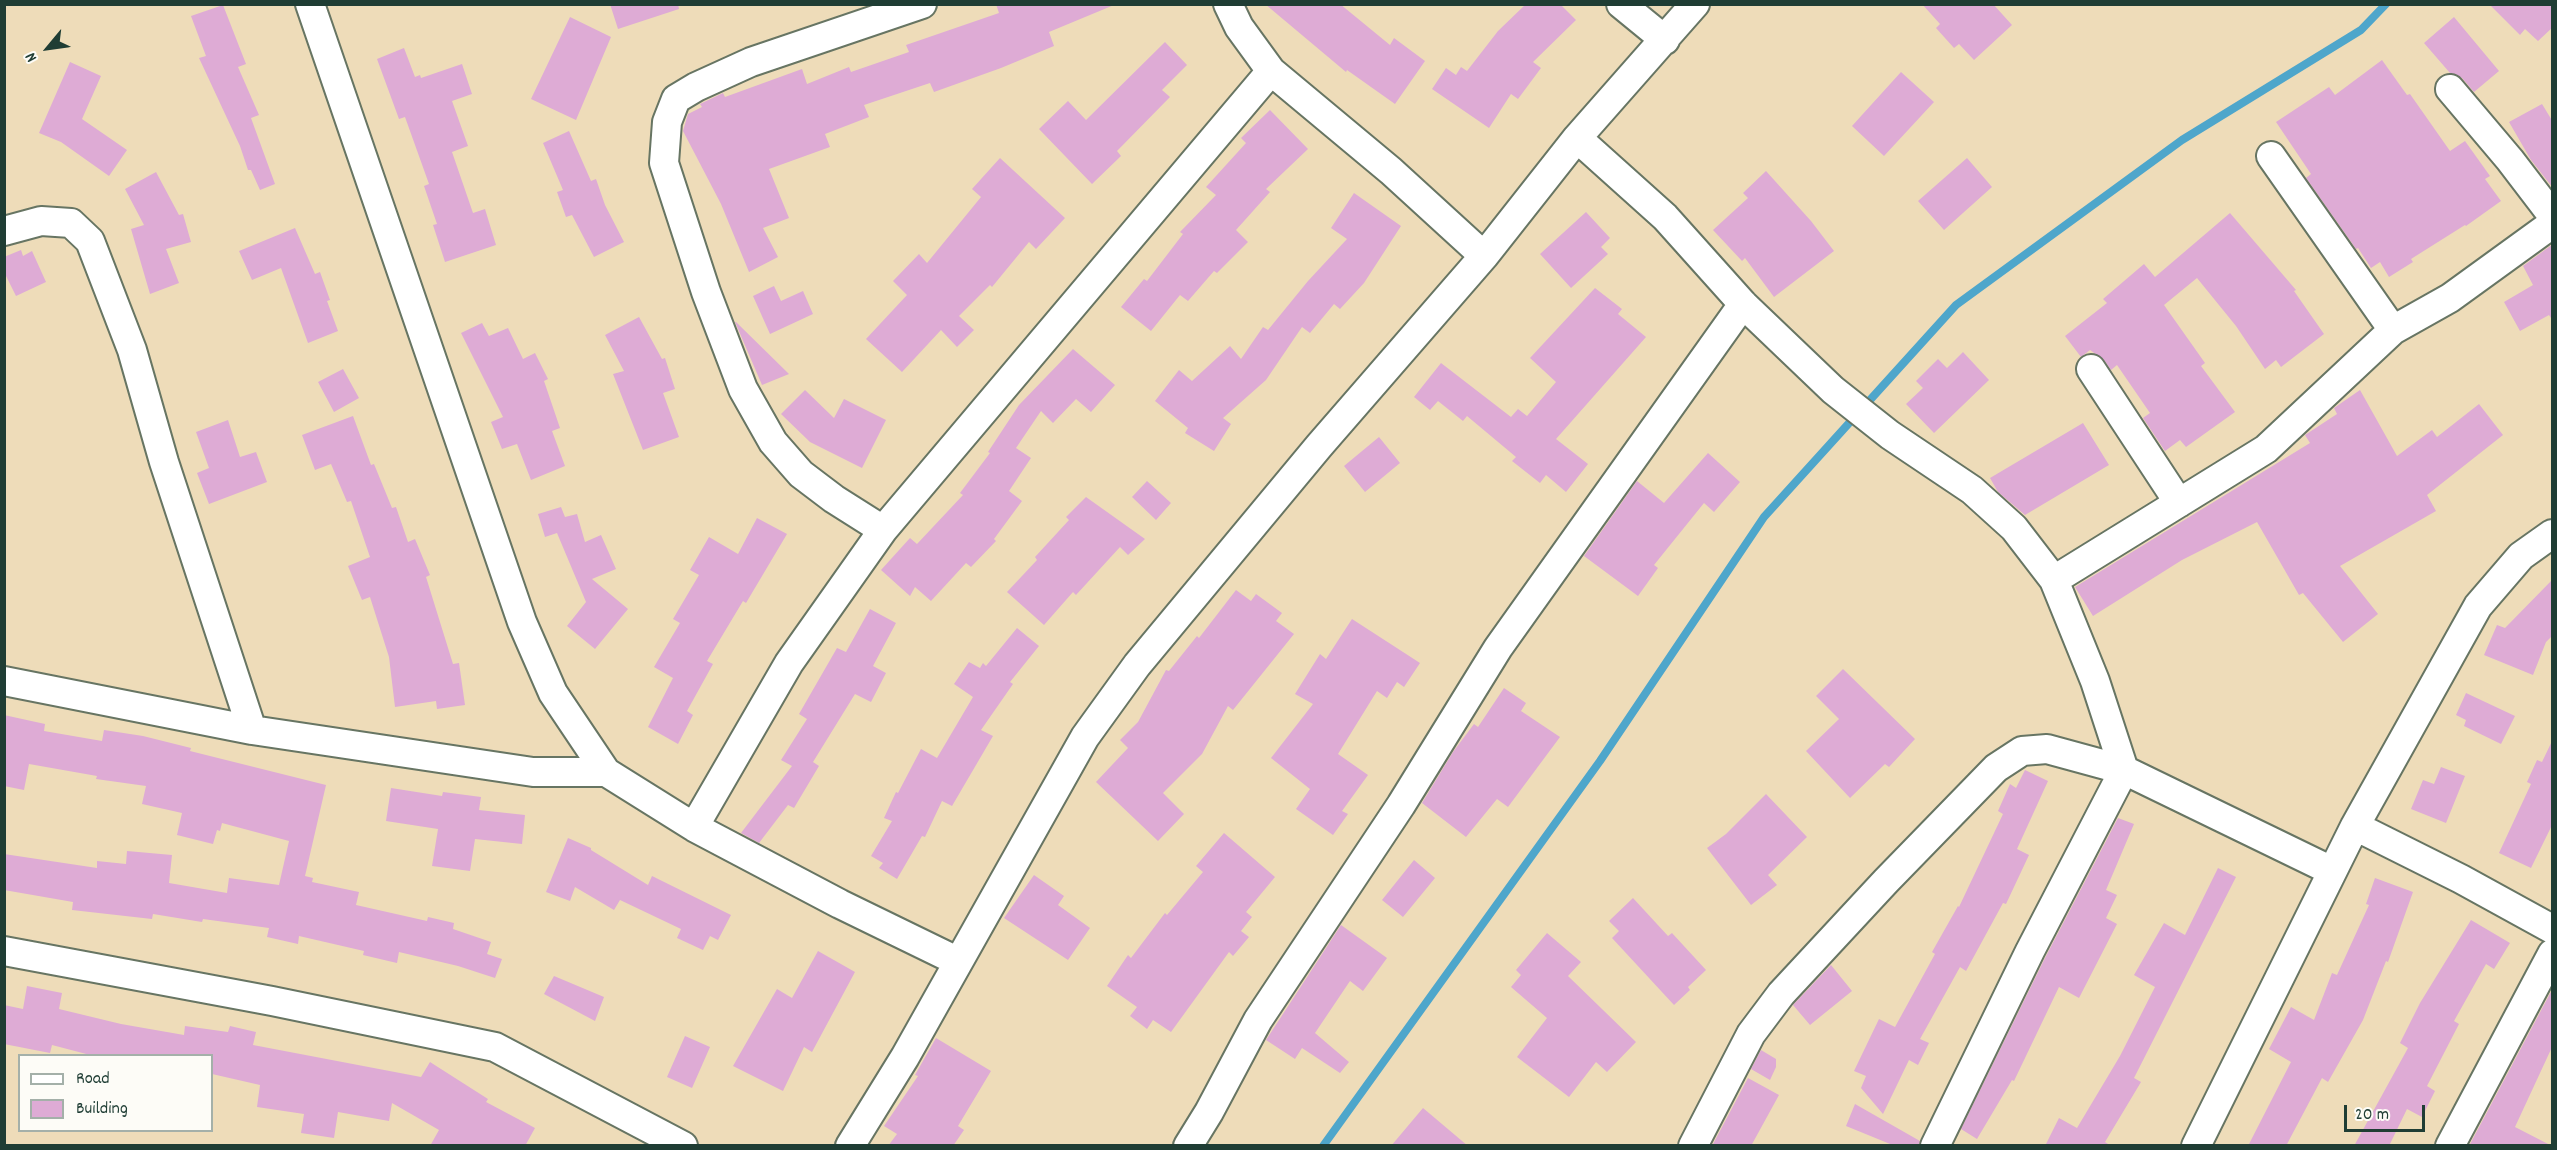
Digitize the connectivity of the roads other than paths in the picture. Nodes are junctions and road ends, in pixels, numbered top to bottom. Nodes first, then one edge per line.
1 (310, 4) edge
2 (922, 4) edge
3 (1228, 4) edge
4 (1621, 4) edge
5 (1695, 4) edge
6 (1665, 40) junction
7 (1272, 71) junction
8 (2450, 89) dead end
9 (1577, 138) junction
10 (2271, 156) dead end
11 (2553, 215) edge
12 (2553, 224) edge
13 (4, 231) edge
14 (1484, 256) junction
15 (1743, 304) junction
16 (2393, 330) junction
17 (2091, 369) dead end
18 (2179, 503) junction
19 (883, 531) junction
20 (2553, 534) edge
21 (2054, 580) junction
22 (4, 681) edge
23 (252, 730) junction
24 (2124, 770) junction
25 (606, 772) junction
26 (2355, 826) junction
27 (694, 827) junction
28 (2332, 871) junction
29 (2553, 929) edge
30 (4, 951) edge
31 (2553, 954) edge
32 (957, 961) junction
33 (683, 1146) edge
34 (850, 1146) edge
35 (1188, 1146) edge
36 (1693, 1146) edge
37 (1935, 1146) edge
38 (2196, 1146) edge
39 (2450, 1146) edge

1 - 25 street
2 - 19 street
3 - 7 street
4 - 6 street
5 - 6 street
6 - 9 street
7 - 14 street
7 - 19 street
8 - 11 street
9 - 14 street
9 - 15 street
10 - 16 street
12 - 16 street
13 - 23 street
14 - 32 street
15 - 21 street
15 - 35 street
16 - 18 street
17 - 18 street
18 - 21 street
19 - 27 street
20 - 26 street
21 - 24 street
22 - 23 street
23 - 25 street
24 - 28 street
24 - 36 street
24 - 37 street
25 - 27 street
26 - 28 street
26 - 29 street
27 - 32 street
28 - 38 street
30 - 33 street
31 - 39 street
32 - 34 street

